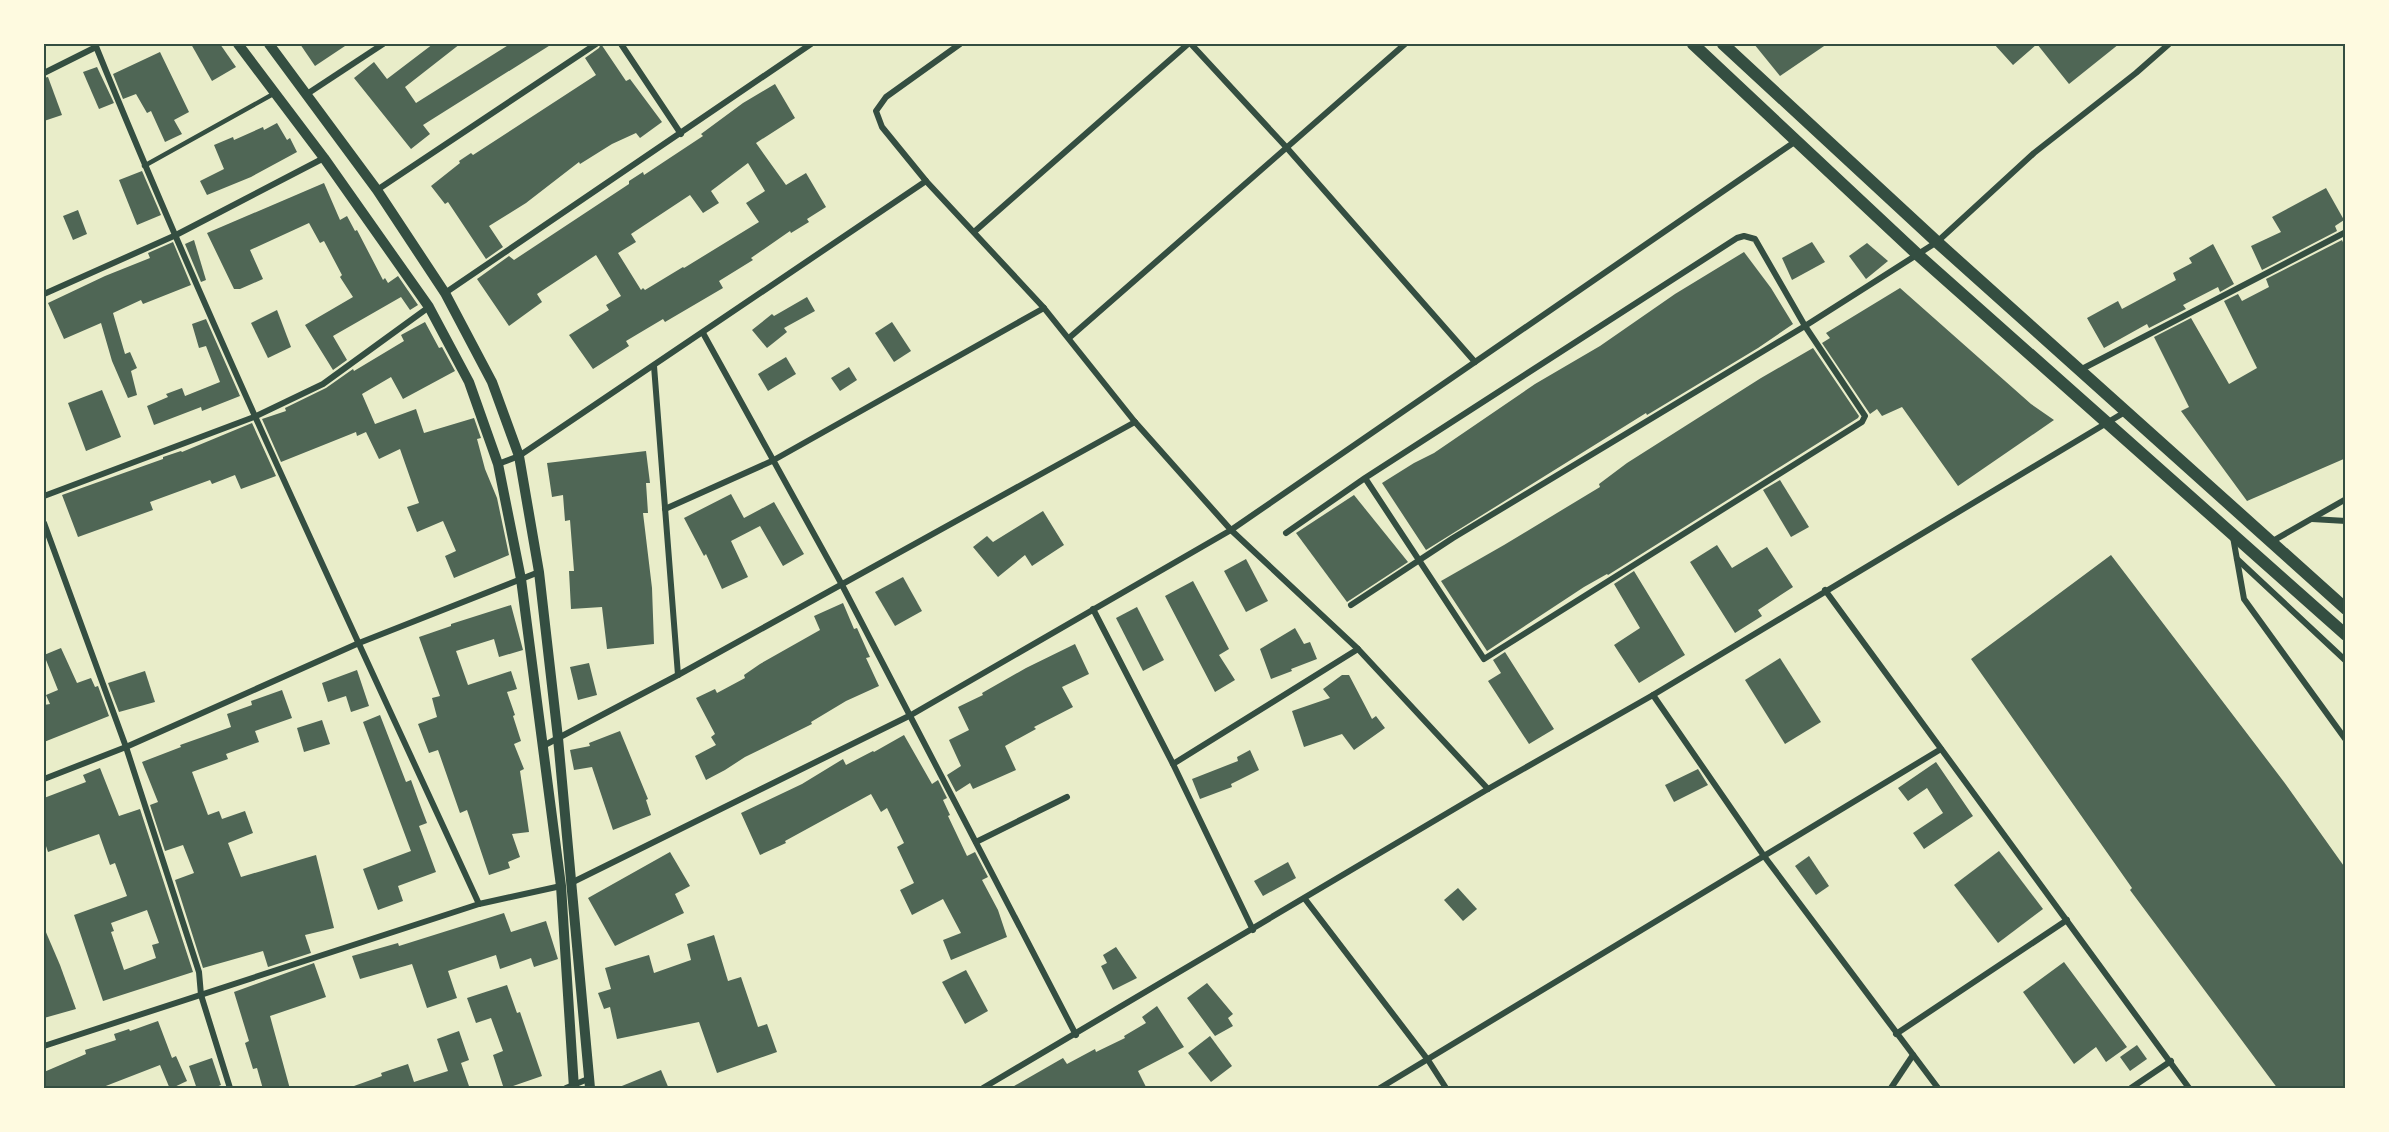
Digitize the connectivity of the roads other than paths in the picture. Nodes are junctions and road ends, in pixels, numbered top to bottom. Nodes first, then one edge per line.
1 (238, 44) edge
2 (269, 44) edge
3 (383, 44) edge
4 (596, 44) edge
5 (621, 44) edge
6 (811, 44) edge
7 (946, 44) edge
8 (960, 44) edge
9 (1189, 44) edge
10 (1405, 44) edge
11 (1693, 44) edge
12 (1723, 44) edge
13 (2169, 44) edge
14 (95, 45) edge
15 (951, 51) junction
16 (44, 73) edge
17 (275, 93) junction
18 (307, 94) junction
19 (681, 134) junction
20 (1796, 141) junction
21 (1287, 148) junction
22 (324, 158) junction
23 (144, 166) junction
24 (926, 182) junction
25 (376, 190) junction
26 (974, 232) junction
27 (2346, 232) edge
28 (176, 235) junction
29 (1937, 242) junction
30 (1917, 254) junction
31 (445, 293) junction
32 (44, 294) edge
33 (429, 307) junction
34 (1044, 308) junction
35 (1805, 326) junction
36 (703, 333) junction
37 (1069, 338) junction
38 (1475, 362) junction
39 (654, 366) junction
40 (2080, 371) junction
41 (2125, 412) junction
42 (254, 417) junction
43 (1135, 422) junction
44 (2107, 422) junction
45 (519, 456) junction
46 (772, 461) junction
47 (498, 464) junction
48 (1365, 478) junction
49 (44, 496) edge
50 (2346, 499) edge
51 (665, 509) junction
52 (2311, 519) junction
53 (2346, 521) edge
54 (44, 523) edge
55 (1231, 530) junction
56 (1286, 533) dead end
57 (2233, 534) junction
58 (2271, 542) junction
59 (2236, 558) junction
60 (1420, 560) junction
61 (539, 572) junction
62 (521, 579) junction
63 (841, 583) junction
64 (1825, 590) junction
65 (1351, 605) dead end
66 (1093, 609) junction
67 (2346, 609) edge
68 (2346, 635) edge
69 (358, 643) junction
70 (1358, 650) junction
71 (2346, 662) edge
72 (678, 675) junction
73 (1653, 695) junction
74 (910, 715) junction
75 (558, 738) junction
76 (2346, 740) edge
77 (543, 746) junction
78 (126, 747) junction
79 (1941, 749) junction
80 (1173, 764) junction
81 (44, 778) edge
82 (1488, 789) junction
83 (1067, 797) dead end
84 (976, 842) junction
85 (1764, 856) junction
86 (566, 884) junction
87 (1305, 899) junction
88 (479, 904) junction
89 (2067, 920) junction
90 (1253, 930) junction
91 (201, 995) junction
92 (1896, 1034) junction
93 (1076, 1035) junction
94 (44, 1046) edge
95 (1913, 1054) junction
96 (1428, 1060) junction
97 (2171, 1061) junction
98 (589, 1084) edge
99 (571, 1087) edge
100 (230, 1089) edge
101 (983, 1089) edge
102 (1380, 1089) edge
103 (1446, 1089) edge
104 (1891, 1089) edge
105 (1938, 1089) edge
106 (2131, 1089) edge
107 (2189, 1089) edge

1 - 17 street
2 - 18 street
3 - 18 street
4 - 25 street
5 - 19 street
6 - 19 street
7 - 15 street
8 - 15 street
9 - 21 street
9 - 26 street
10 - 21 street
11 - 20 main road
12 - 29 main road
13 - 29 street
14 - 16 street
14 - 23 street
15 - 24 street
17 - 22 street
17 - 23 lane
18 - 25 street
19 - 31 street
20 - 30 main road
20 - 38 street
21 - 37 street
21 - 38 street
22 - 28 street
22 - 33 street
23 - 28 street
24 - 26 street
24 - 36 street
25 - 31 street
26 - 34 street
27 - 40 street
28 - 32 street
28 - 42 street
29 - 30 street
29 - 40 main road
30 - 35 street
30 - 44 main road
31 - 45 street
33 - 42 street
33 - 47 street
34 - 37 street
34 - 46 street
35 - 48 street
35 - 60 street
35 - 60 street
36 - 39 street
36 - 46 street
37 - 43 street
38 - 55 street
39 - 45 street
39 - 51 street
40 - 41 main road
41 - 44 street
41 - 58 main road
42 - 49 street
42 - 69 street
43 - 55 street
43 - 63 street
44 - 57 main road
44 - 64 street
45 - 47 street
45 - 61 street
46 - 51 street
46 - 63 street
47 - 62 street
48 - 56 street
48 - 60 street
50 - 52 street
51 - 72 street
52 - 53 street
52 - 58 street
54 - 78 street
55 - 66 street
55 - 70 street
57 - 59 street
57 - 68 main road
58 - 67 main road
59 - 71 street
59 - 76 street
60 - 65 street
61 - 62 street
61 - 75 street
62 - 69 street
62 - 77 street
63 - 72 street
63 - 74 street
64 - 73 street
64 - 79 street
66 - 74 street
66 - 80 street
69 - 78 street
69 - 88 street
70 - 80 street
70 - 82 street
72 - 75 street
73 - 82 street
73 - 85 street
74 - 84 street
74 - 86 street
75 - 77 street
75 - 86 street
77 - 86 street
78 - 81 street
78 - 91 street
79 - 85 street
79 - 89 street
80 - 90 street
82 - 87 street
83 - 84 street
84 - 93 street
85 - 92 street
85 - 96 street
86 - 88 street
86 - 98 street
86 - 99 street
87 - 90 street
87 - 96 street
88 - 91 street
89 - 92 street
89 - 97 street
90 - 93 street
91 - 94 street
91 - 100 street
92 - 95 street
93 - 101 street
95 - 104 street
95 - 105 street
96 - 102 street
96 - 103 street
97 - 106 street
97 - 107 street
98 - 99 street

